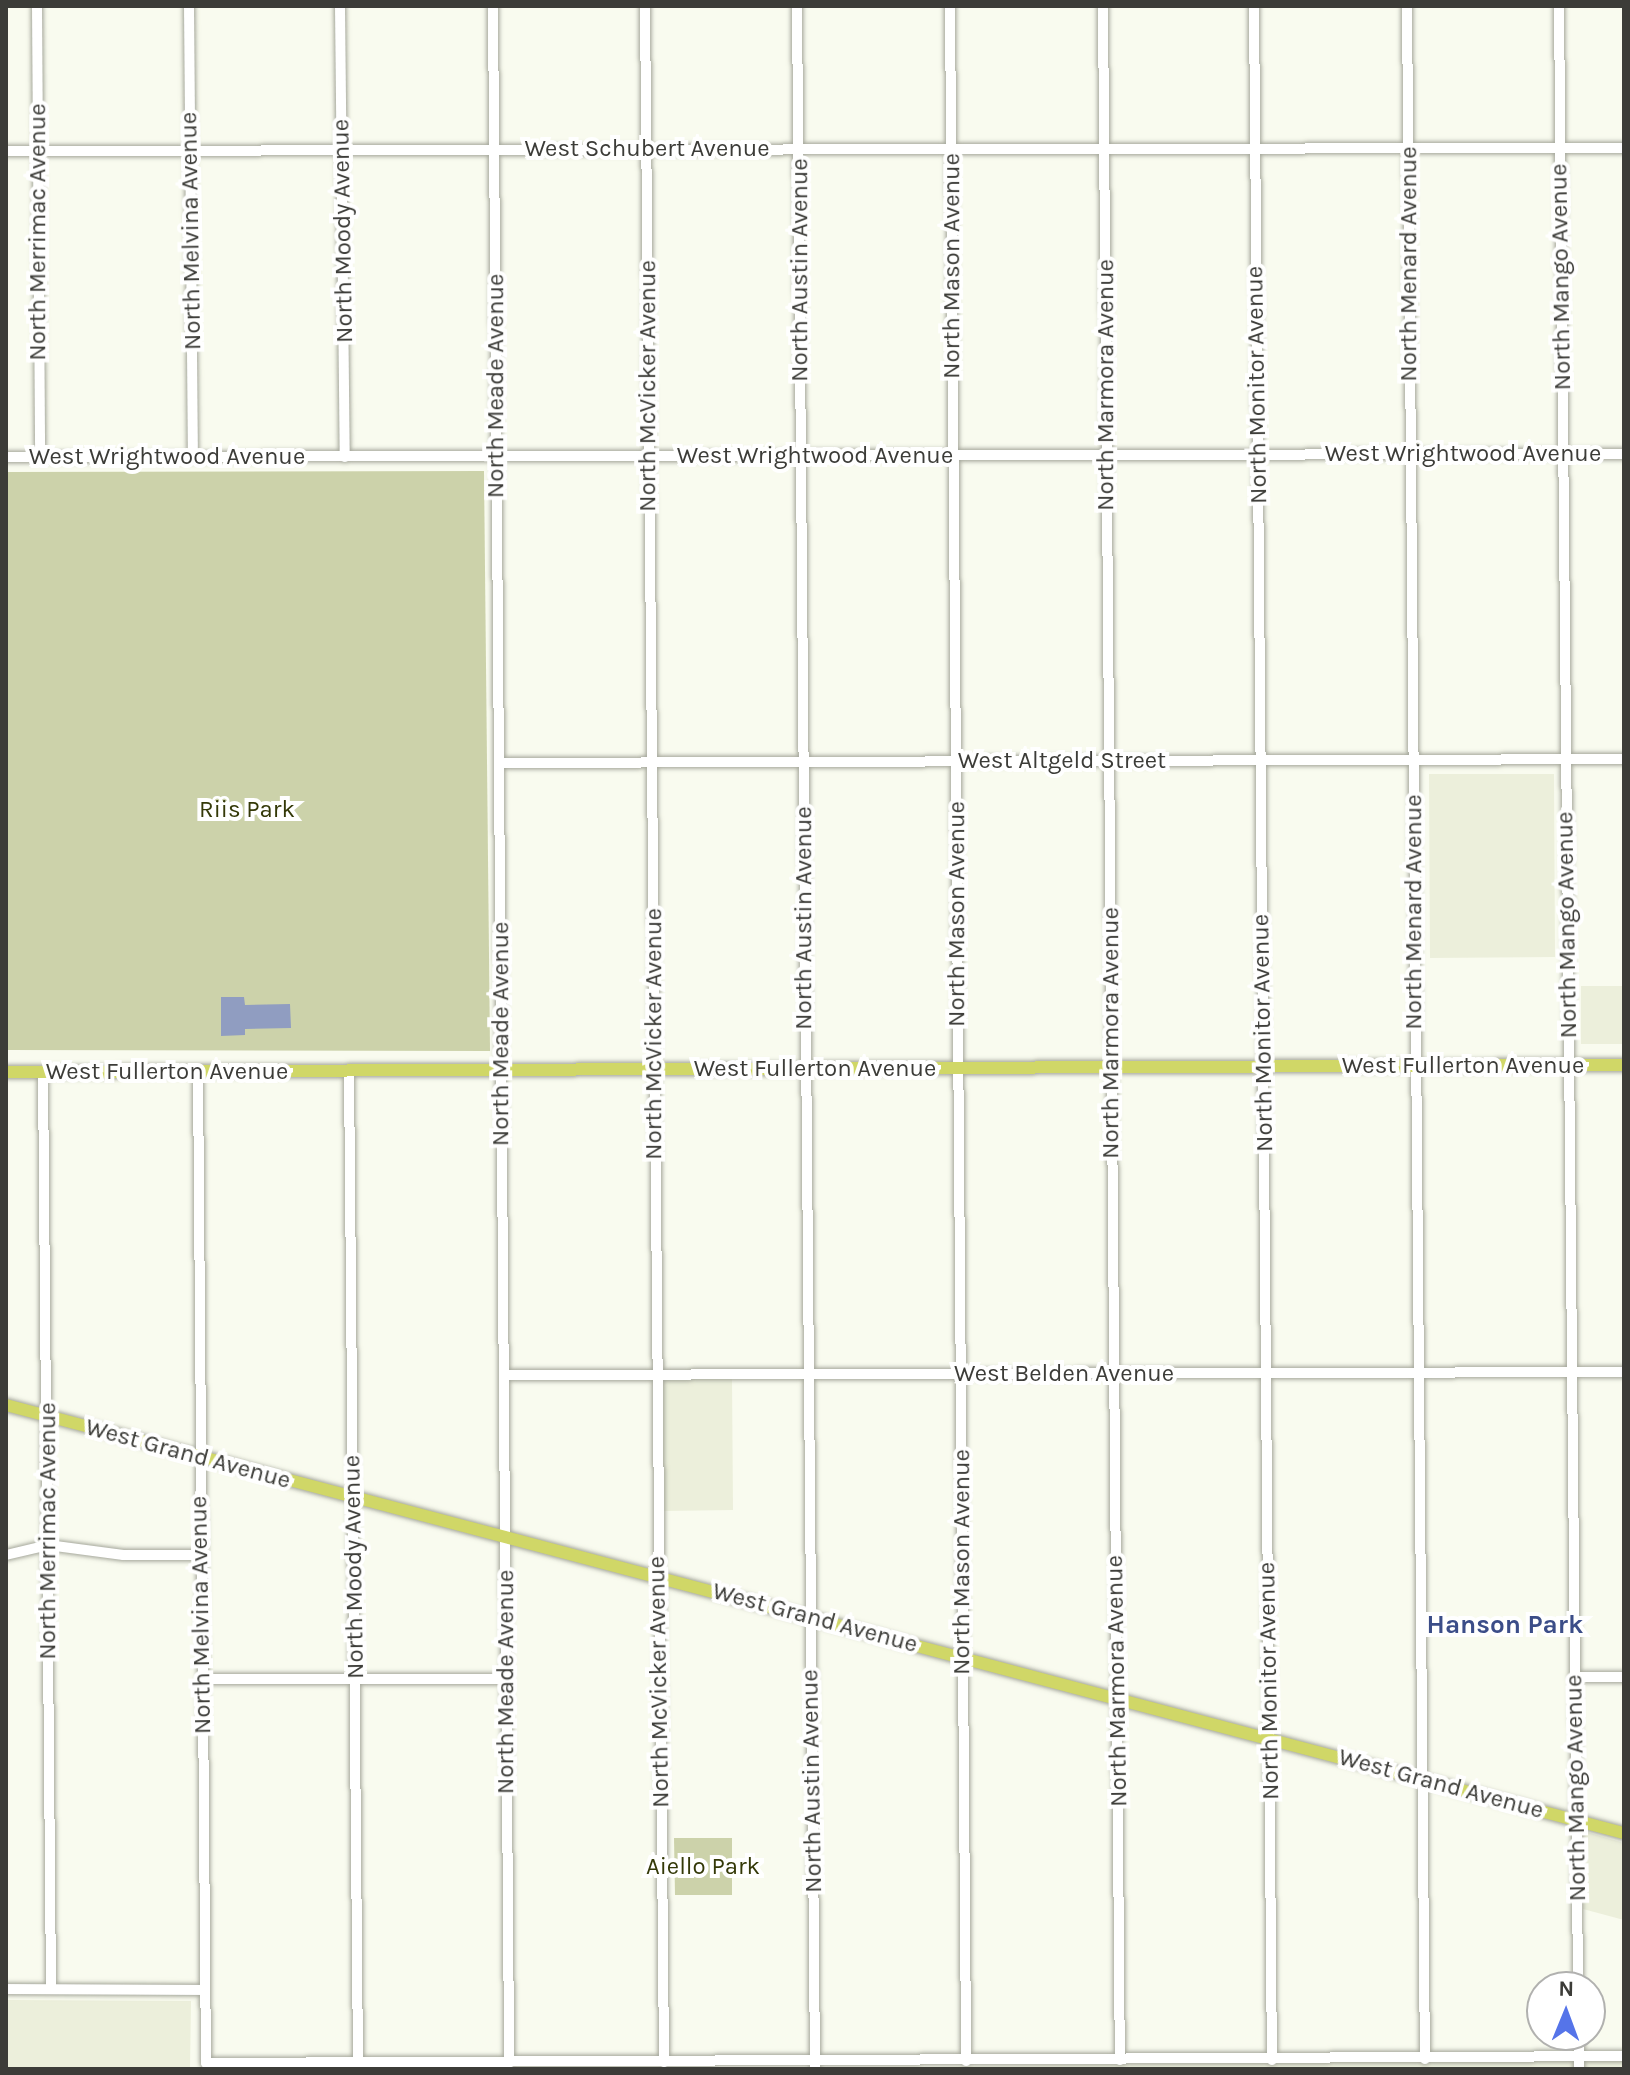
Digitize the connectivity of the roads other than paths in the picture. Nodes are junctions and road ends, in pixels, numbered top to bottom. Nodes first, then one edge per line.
1 (37, 6) edge
2 (189, 6) edge
3 (340, 6) edge
4 (493, 6) edge
5 (645, 6) edge
6 (797, 6) edge
7 (950, 6) edge
8 (1103, 6) edge
9 (1254, 6) edge
10 (1407, 6) edge
11 (1559, 6) edge
12 (1408, 148) junction
13 (1560, 148) junction
14 (1624, 148) edge
15 (647, 149) junction
16 (799, 149) junction
17 (951, 149) junction
18 (1104, 149) junction
19 (1255, 149) junction
20 (190, 150) junction
21 (342, 150) junction
22 (495, 150) junction
23 (6, 151) edge
24 (38, 151) junction
25 (1411, 454) junction
26 (1563, 454) junction
27 (1624, 454) edge
28 (954, 455) junction
29 (1106, 455) junction
30 (1258, 455) junction
31 (497, 456) junction
32 (649, 456) junction
33 (801, 456) junction
34 (6, 457) edge
35 (40, 457) junction
36 (193, 457) junction
37 (345, 457) junction
38 (1566, 759) junction
39 (1624, 759) edge
40 (1261, 760) junction
41 (1413, 760) junction
42 (1109, 761) junction
43 (803, 762) junction
44 (956, 762) junction
45 (499, 763) junction
46 (651, 763) junction
47 (1568, 1065) junction
48 (1624, 1065) edge
49 (1416, 1066) junction
50 (1111, 1067) junction
51 (1263, 1067) junction
52 (958, 1068) junction
53 (806, 1069) junction
54 (502, 1070) junction
55 (654, 1070) junction
56 (349, 1071) junction
57 (6, 1072) edge
58 (43, 1072) junction
59 (198, 1072) junction
60 (1571, 1372) junction
61 (1624, 1372) edge
62 (1114, 1373) junction
63 (1266, 1373) junction
64 (1418, 1373) junction
65 (808, 1374) junction
66 (961, 1374) junction
67 (504, 1375) junction
68 (656, 1375) junction
69 (6, 1405) edge
70 (47, 1416) junction
71 (199, 1457) junction
72 (353, 1497) junction
73 (505, 1535) junction
74 (48, 1545) junction
75 (6, 1555) edge
76 (200, 1555) junction
77 (658, 1576) junction
78 (810, 1615) junction
79 (963, 1657) junction
80 (1574, 1677) junction
81 (1624, 1677) edge
82 (202, 1679) junction
83 (355, 1679) junction
84 (506, 1679) junction
85 (1117, 1698) junction
86 (1270, 1738) junction
87 (1421, 1779) junction
88 (1576, 1820) junction
89 (1624, 1833) edge
90 (1578, 1971) edge
91 (6, 1989) edge
92 (51, 1989) junction
93 (205, 1990) junction
94 (1579, 2051) edge
95 (1624, 2056) edge
96 (1579, 2057) junction
97 (1425, 2059) junction
98 (1120, 2060) junction
99 (1272, 2060) junction
100 (966, 2061) junction
101 (664, 2062) junction
102 (358, 2063) junction
103 (509, 2063) junction
104 (815, 2066) edge
105 (1579, 2069) edge

1 - 24 street, North Merrimac Avenue
2 - 20 street, North Melvina Avenue
3 - 21 street, North Moody Avenue
4 - 22 street, North Meade Avenue
5 - 15 street, North McVicker Avenue
6 - 16 street, North Austin Avenue
7 - 17 street, North Mason Avenue
8 - 18 street, North Marmora Avenue
9 - 19 street, North Monitor Avenue
10 - 12 street, North Menard Avenue
11 - 13 street, North Mango Avenue
12 - 13 street, West Schubert Avenue
12 - 19 street, West Schubert Avenue
12 - 25 street, North Menard Avenue
13 - 14 street, West Schubert Avenue
13 - 26 street, North Mango Avenue
15 - 16 street, West Schubert Avenue
15 - 22 street, West Schubert Avenue
15 - 32 street, North McVicker Avenue
16 - 17 street, West Schubert Avenue
16 - 33 street, North Austin Avenue
17 - 18 street, West Schubert Avenue
17 - 28 street, North Mason Avenue
18 - 19 street, West Schubert Avenue
18 - 29 street, North Marmora Avenue
19 - 30 street, North Monitor Avenue
20 - 21 street, West Schubert Avenue
20 - 24 street, West Schubert Avenue
20 - 36 street, North Melvina Avenue
21 - 22 street, West Schubert Avenue
21 - 37 street, North Moody Avenue
22 - 31 street, North Meade Avenue
23 - 24 street, West Schubert Avenue
24 - 35 street, North Merrimac Avenue
25 - 26 street, West Wrightwood Avenue
25 - 30 street, West Wrightwood Avenue
25 - 41 street, North Menard Avenue
26 - 27 street, West Wrightwood Avenue
26 - 38 street, North Mango Avenue
28 - 29 street, West Wrightwood Avenue
28 - 33 street, West Wrightwood Avenue
28 - 44 street, North Mason Avenue
29 - 30 street, West Wrightwood Avenue
29 - 42 street, North Marmora Avenue
30 - 40 street, North Monitor Avenue
31 - 32 street, West Wrightwood Avenue
31 - 37 street, West Wrightwood Avenue
31 - 45 street, North Meade Avenue
32 - 33 street, West Wrightwood Avenue
32 - 46 street, North McVicker Avenue
33 - 43 street, North Austin Avenue
34 - 35 street, West Wrightwood Avenue
35 - 36 street, West Wrightwood Avenue
36 - 37 street, West Wrightwood Avenue
38 - 39 street, West Altgeld Street
38 - 41 street, West Altgeld Street
38 - 47 street, North Mango Avenue
40 - 41 street, West Altgeld Street
40 - 42 street, West Altgeld Street
40 - 51 street, North Monitor Avenue
41 - 49 street, North Menard Avenue
42 - 44 street, West Altgeld Street
42 - 50 street, North Marmora Avenue
43 - 44 street, West Altgeld Street
43 - 46 street, West Altgeld Street
43 - 53 street, North Austin Avenue
44 - 52 street, North Mason Avenue
45 - 46 street, West Altgeld Street
45 - 54 street, North Meade Avenue
46 - 55 street, North McVicker Avenue
47 - 48 main road, West Fullerton Avenue
47 - 49 main road, West Fullerton Avenue
47 - 60 street, North Mango Avenue
49 - 51 main road, West Fullerton Avenue
49 - 64 street, North Menard Avenue
50 - 51 main road, West Fullerton Avenue
50 - 52 main road, West Fullerton Avenue
50 - 62 street, North Marmora Avenue
51 - 63 street, North Monitor Avenue
52 - 53 main road, West Fullerton Avenue
52 - 66 street, North Mason Avenue
53 - 55 main road, West Fullerton Avenue
53 - 65 street, North Austin Avenue
54 - 55 main road, West Fullerton Avenue
54 - 56 main road, West Fullerton Avenue
54 - 67 street, North Meade Avenue
55 - 68 street, North McVicker Avenue
56 - 59 main road, West Fullerton Avenue
56 - 72 street, North Moody Avenue
57 - 58 main road, West Fullerton Avenue
58 - 59 main road, West Fullerton Avenue
58 - 70 street, North Merrimac Avenue
59 - 71 street, North Melvina Avenue
60 - 61 street, West Belden Avenue
60 - 64 street, West Belden Avenue
60 - 80 street, North Mango Avenue
62 - 63 street, West Belden Avenue
62 - 66 street, West Belden Avenue
62 - 85 street, North Marmora Avenue
63 - 64 street, West Belden Avenue
63 - 86 street, North Monitor Avenue
64 - 87 street, North Menard Avenue
65 - 66 street, West Belden Avenue
65 - 68 street, West Belden Avenue
65 - 78 street, North Austin Avenue
66 - 79 street, North Mason Avenue
67 - 68 street, West Belden Avenue
67 - 73 street, North Meade Avenue
68 - 77 street, North McVicker Avenue
69 - 70 main road, West Grand Avenue
70 - 71 main road, West Grand Avenue
70 - 74 street, North Merrimac Avenue
71 - 72 main road, West Grand Avenue
71 - 76 street, North Melvina Avenue
72 - 73 main road, West Grand Avenue
72 - 83 street, North Moody Avenue
73 - 77 main road, West Grand Avenue
73 - 84 street, North Meade Avenue
74 - 75 street
74 - 76 street
74 - 92 street, North Merrimac Avenue
76 - 82 street, North Melvina Avenue
77 - 78 main road, West Grand Avenue
77 - 101 street, North McVicker Avenue
78 - 79 main road, West Grand Avenue
78 - 104 street, North Austin Avenue
79 - 85 main road, West Grand Avenue
79 - 100 street, North Mason Avenue
80 - 81 street
80 - 88 street, North Mango Avenue
82 - 83 street
82 - 93 street, North Melvina Avenue
83 - 84 street
83 - 102 street, North Moody Avenue
84 - 103 street, North Meade Avenue
85 - 86 main road, West Grand Avenue
85 - 98 street, North Marmora Avenue
86 - 87 main road, West Grand Avenue
86 - 99 street, North Monitor Avenue
87 - 88 main road, West Grand Avenue
87 - 97 street, North Menard Avenue
88 - 89 main road, West Grand Avenue
88 - 90 street, North Mango Avenue
91 - 92 street
92 - 93 street
93 - 102 street, North Melvina Avenue
94 - 96 street
95 - 96 street
96 - 97 street
96 - 105 street
97 - 99 street
98 - 99 street
98 - 100 street
100 - 104 street
101 - 103 street
101 - 104 street
102 - 103 street

